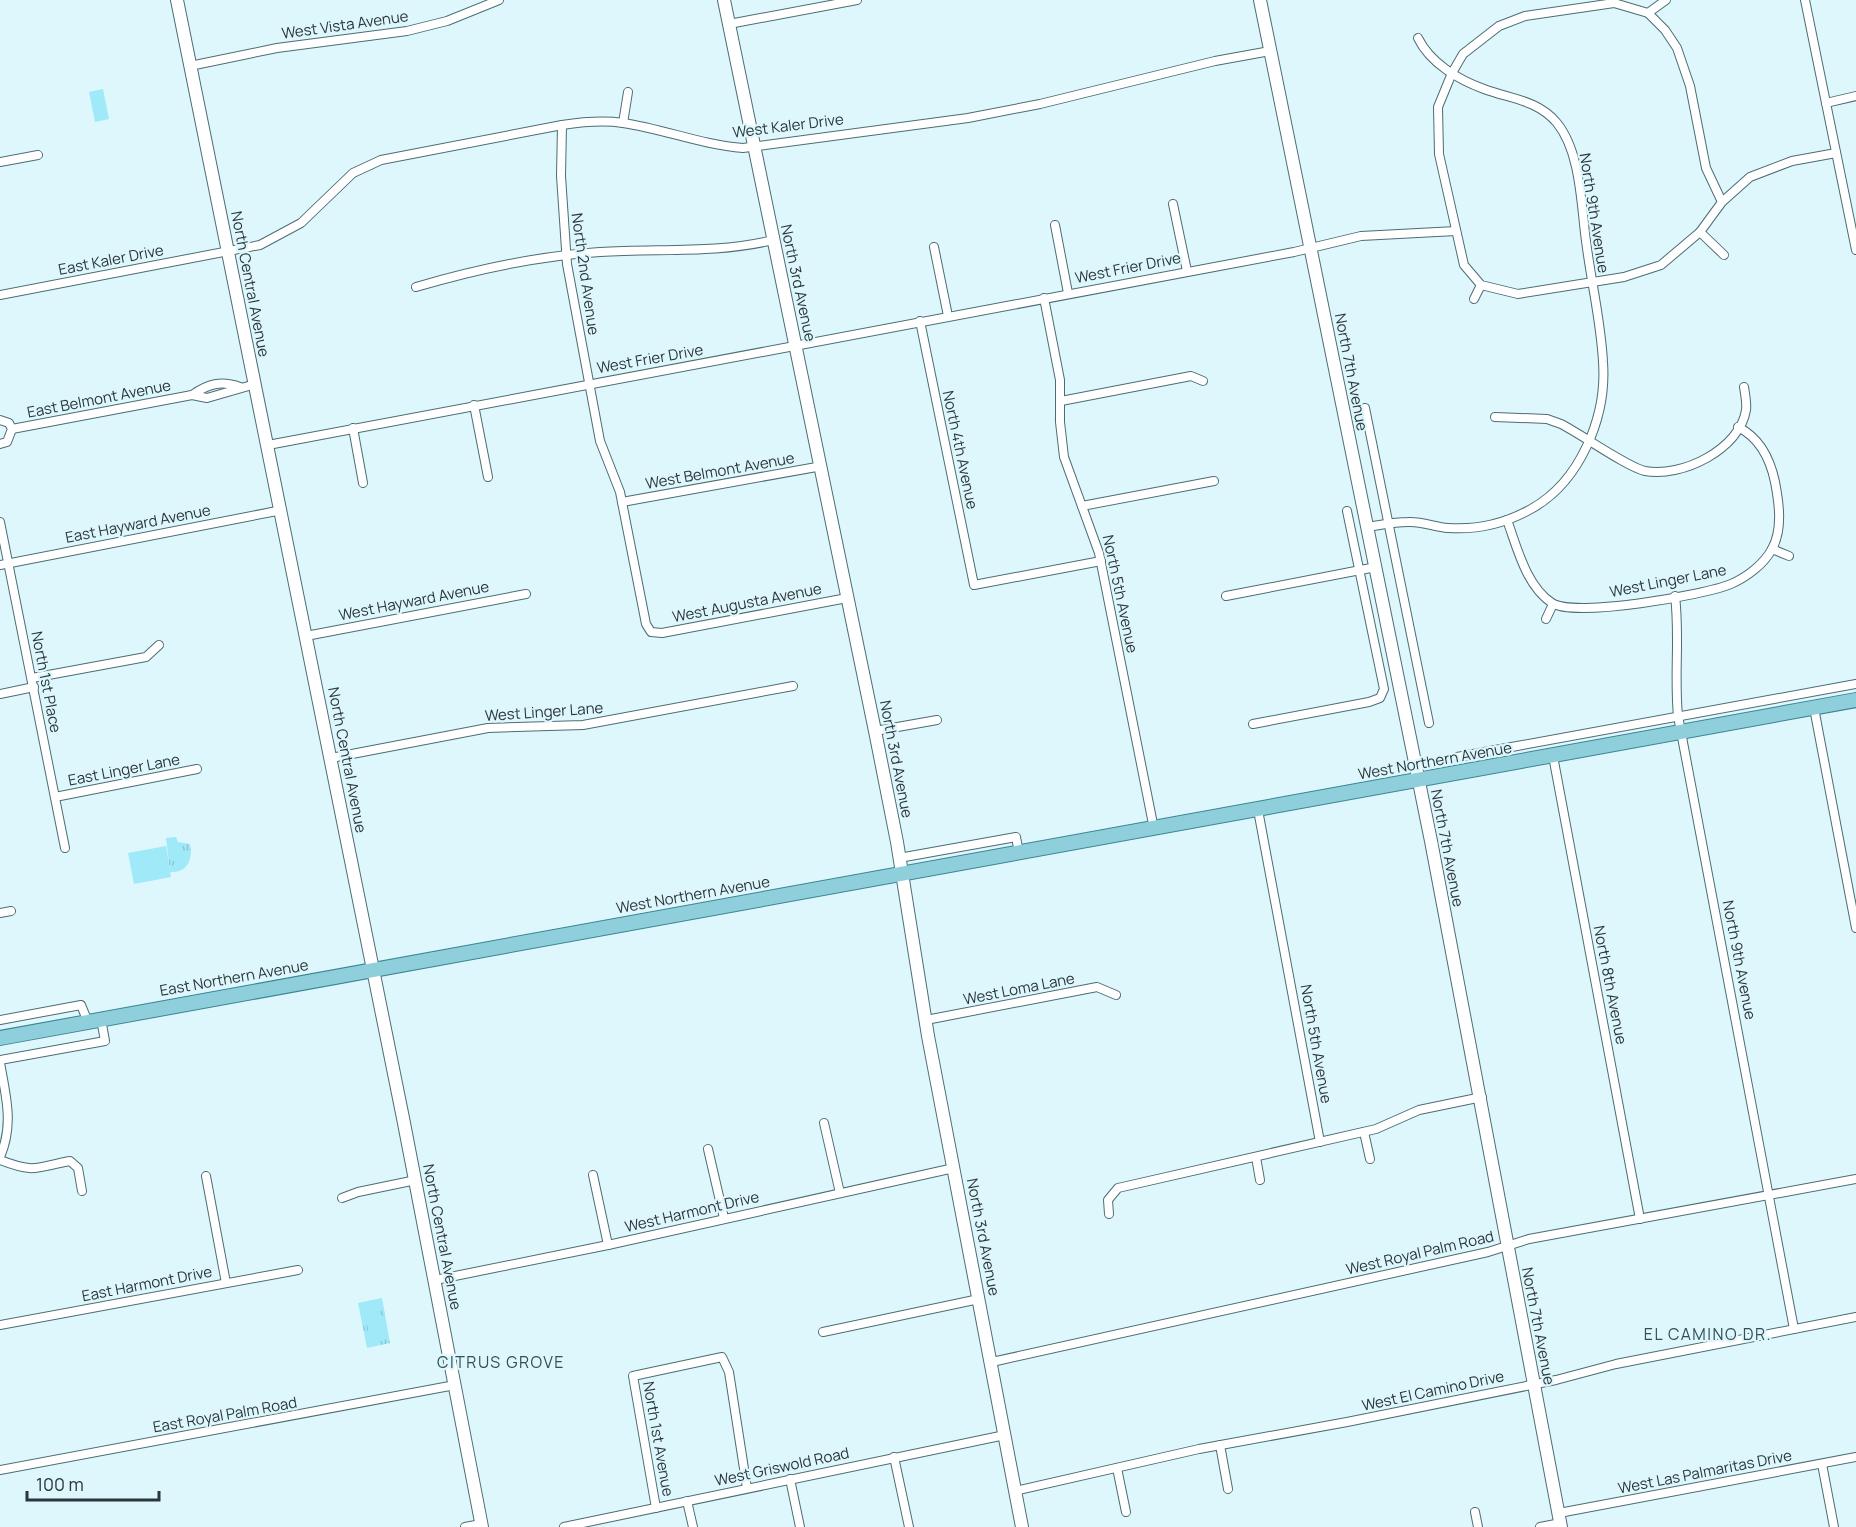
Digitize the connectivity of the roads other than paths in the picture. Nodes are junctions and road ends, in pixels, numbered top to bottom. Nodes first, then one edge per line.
1 (177, 0) edge
2 (500, 0) edge
3 (724, 0) edge
4 (857, 0) edge
5 (1260, 0) edge
6 (1666, 0) edge
7 (1805, 0) edge
8 (1648, 13) junction
9 (729, 24) junction
10 (1418, 38) dead end
11 (1270, 51) junction
12 (190, 66) junction
13 (1452, 73) junction
14 (628, 92) dead end
15 (1856, 96) edge
16 (1826, 103) junction
17 (623, 123) junction
18 (562, 125) junction
19 (756, 146) junction
20 (1836, 153) junction
21 (38, 155) dead end
22 (0, 162) edge
23 (1722, 202) junction
24 (1173, 204) dead end
25 (1055, 225) dead end
26 (1854, 230) edge
27 (1456, 231) junction
28 (1700, 232) junction
29 (773, 240) junction
30 (934, 247) dead end
31 (1310, 248) junction
32 (1856, 250) edge
33 (228, 252) junction
34 (566, 254) junction
35 (1724, 255) dead end
36 (1187, 271) junction
37 (1591, 283) junction
38 (1481, 285) junction
39 (416, 287) dead end
40 (1068, 293) junction
41 (0, 295) edge
42 (1044, 298) junction
43 (1474, 299) dead end
44 (948, 316) junction
45 (920, 321) junction
46 (795, 345) junction
47 (1203, 381) dead end
48 (255, 384) junction
49 (588, 384) junction
50 (1744, 387) dead end
51 (1061, 401) junction
52 (474, 405) junction
53 (1365, 408) dead end
54 (1495, 417) dead end
55 (0, 420) edge
56 (1738, 427) junction
57 (353, 428) junction
58 (12, 429) junction
59 (1589, 439) junction
60 (0, 444) edge
61 (268, 445) junction
62 (822, 466) junction
63 (488, 477) dead end
64 (1214, 481) dead end
65 (363, 483) dead end
66 (622, 502) junction
67 (1082, 506) junction
68 (282, 510) junction
69 (1347, 511) dead end
70 (1507, 520) junction
71 (0, 522) edge
72 (1389, 523) junction
73 (1367, 527) junction
74 (1772, 549) junction
75 (1789, 556) dead end
76 (1101, 561) junction
77 (4, 564) edge
78 (1376, 567) junction
79 (1360, 570) junction
80 (526, 594) dead end
81 (1226, 596) dead end
82 (1675, 596) junction
83 (847, 598) junction
84 (1553, 604) junction
85 (1546, 619) dead end
86 (651, 632) joint
87 (306, 636) junction
88 (159, 645) dead end
89 (33, 683) junction
90 (1856, 684) edge
91 (794, 686) dead end
92 (0, 694) edge
93 (1856, 700) edge
94 (1814, 708) junction
95 (1678, 716) junction
96 (937, 720) dead end
97 (1428, 723) dead end
98 (1253, 724) dead end
99 (875, 731) junction
100 (1681, 731) junction
101 (1553, 756) junction
102 (1457, 757) dead end
103 (332, 758) junction
104 (197, 769) dead end
105 (1419, 781) junction
106 (55, 797) junction
107 (1258, 810) junction
108 (1154, 829) junction
109 (65, 848) dead end
110 (1019, 853) junction
111 (899, 858) junction
112 (901, 875) junction
113 (10, 911) dead end
114 (0, 913) edge
115 (1856, 928) edge
116 (373, 970) junction
117 (1116, 995) dead end
118 (0, 1020) edge
119 (94, 1020) junction
120 (926, 1020) junction
121 (0, 1038) edge
122 (0, 1062) edge
123 (1482, 1097) junction
124 (824, 1123) dead end
125 (1364, 1132) junction
126 (1320, 1142) junction
127 (708, 1149) dead end
128 (1256, 1157) junction
129 (0, 1159) edge
130 (1370, 1159) dead end
131 (954, 1168) junction
132 (593, 1175) dead end
133 (206, 1176) dead end
134 (1856, 1179) edge
135 (416, 1180) junction
136 (1260, 1180) dead end
137 (82, 1191) dead end
138 (840, 1193) junction
139 (1770, 1196) junction
140 (342, 1198) dead end
141 (1109, 1214) dead end
142 (724, 1218) junction
143 (1640, 1219) junction
144 (608, 1245) junction
145 (1508, 1245) junction
146 (298, 1270) dead end
147 (435, 1280) junction
148 (226, 1283) junction
149 (980, 1299) junction
150 (1856, 1317) edge
151 (0, 1325) edge
152 (1794, 1329) junction
153 (823, 1332) dead end
154 (992, 1362) junction
155 (1534, 1384) junction
156 (455, 1385) junction
157 (1005, 1435) junction
158 (1220, 1445) junction
159 (894, 1457) junction
160 (1856, 1457) edge
161 (1822, 1464) junction
162 (1117, 1468) junction
163 (0, 1470) edge
164 (790, 1479) junction
165 (747, 1488) junction
166 (1228, 1489) dead end
167 (1015, 1491) junction
168 (687, 1501) junction
169 (656, 1508) junction
170 (1126, 1512) dead end
171 (1475, 1512) dead end
172 (1560, 1521) edge
173 (482, 1525) edge
174 (465, 1527) edge
175 (564, 1527) edge
176 (693, 1527) edge
177 (800, 1527) edge
178 (909, 1527) edge
179 (1022, 1527) edge
180 (1478, 1527) edge
181 (1540, 1527) edge
182 (1834, 1527) edge

1 - 12 main road, North Central Avenue
2 - 12 street, West Vista Avenue
3 - 9 main road, North 3rd Avenue
4 - 9 street
5 - 11 main road, North 7th Avenue
6 - 8 street
7 - 16 street
8 - 13 street
8 - 23 street
9 - 19 main road, North 3rd Avenue
10 - 13 street, North 9th Avenue
11 - 19 street, West Kaler Drive
11 - 31 main road, North 7th Avenue
12 - 33 main road, North Central Avenue
13 - 27 street
13 - 37 street, North 9th Avenue
14 - 17 street
15 - 16 street
16 - 20 street
17 - 18 street, West Kaler Drive
17 - 19 street, West Kaler Drive
18 - 33 street, West Kaler Drive
18 - 34 street, North 2nd Avenue
19 - 29 main road, North 3rd Avenue
20 - 23 street
20 - 26 street
21 - 22 street
23 - 28 street
24 - 36 street
25 - 40 street
26 - 32 street
27 - 31 street, West Frier Drive
27 - 38 street
28 - 35 street
28 - 37 street
29 - 34 street
29 - 46 main road, North 3rd Avenue
30 - 44 street
31 - 36 street, West Frier Drive
31 - 73 main road, North 7th Avenue
33 - 41 street, East Kaler Drive
33 - 48 main road, North Central Avenue
34 - 39 street
34 - 49 street, North 2nd Avenue
36 - 40 street, West Frier Drive
37 - 38 street
37 - 59 street, North 9th Avenue
38 - 43 street
40 - 42 street, West Frier Drive
42 - 44 street, West Frier Drive
42 - 51 street, North 5th Avenue
44 - 45 street, West Frier Drive
45 - 46 street, West Frier Drive
45 - 76 street, North 4th Avenue
46 - 49 street, West Frier Drive
46 - 62 main road, North 3rd Avenue
47 - 51 street
48 - 58 street, East Belmont Avenue
48 - 61 main road, North Central Avenue
49 - 52 street, West Frier Drive
49 - 66 street, North 2nd Avenue
50 - 56 street
51 - 67 street, North 5th Avenue
52 - 57 street, West Frier Drive
52 - 63 street
53 - 72 street, North 7th Avenue
54 - 59 street
55 - 58 street, East Belmont Avenue
56 - 59 street
56 - 74 street, West Linger Lane
57 - 61 street, West Frier Drive
57 - 65 street
58 - 60 street, East Belmont Avenue
59 - 70 street
61 - 68 main road, North Central Avenue
62 - 66 street, West Belmont Avenue
62 - 83 main road, North 3rd Avenue
64 - 67 street
66 - 86 street, North 2nd Avenue
67 - 76 street, North 5th Avenue
68 - 77 street, East Hayward Avenue
68 - 87 main road, North Central Avenue
69 - 79 street
70 - 72 street
70 - 84 street
71 - 77 street, North 1st Place
72 - 73 street
72 - 97 street, North 7th Avenue
73 - 78 main road, North 7th Avenue
74 - 75 street
74 - 82 street, West Linger Lane
76 - 108 street, North 5th Avenue
77 - 89 street, North 1st Place
78 - 79 street
78 - 105 main road, North 7th Avenue
79 - 81 street
79 - 98 street
80 - 87 street, West Hayward Avenue
82 - 84 street, West Linger Lane
82 - 95 street, North 9th Avenue
83 - 86 street, West Augusta Avenue
83 - 99 main road, North 3rd Avenue
84 - 85 street
87 - 103 main road, North Central Avenue
88 - 89 street
89 - 92 street
89 - 106 street, North 1st Place
90 - 95 street, West Northern Avenue
91 - 103 street, West Linger Lane
93 - 94 main road, West Northern Avenue
94 - 100 main road, West Northern Avenue
94 - 115 street
95 - 100 street, North 9th Avenue
95 - 102 street, West Northern Avenue
96 - 99 street
99 - 111 main road, North 3rd Avenue
100 - 101 main road, West Northern Avenue
100 - 139 street, North 9th Avenue
101 - 105 main road, West Northern Avenue
101 - 143 street, North 8th Avenue
103 - 116 main road, North Central Avenue
104 - 106 street, East Linger Lane
105 - 107 main road, West Northern Avenue
105 - 123 main road, North 7th Avenue
106 - 109 street, North 1st Place
107 - 108 main road, West Northern Avenue
107 - 126 street, North 5th Avenue
108 - 110 main road, West Northern Avenue
110 - 111 street
110 - 112 main road, West Northern Avenue
111 - 112 main road, North 3rd Avenue
112 - 116 main road, West Northern Avenue
112 - 120 main road, North 3rd Avenue
113 - 114 street
116 - 119 main road, East Northern Avenue
116 - 135 main road, North Central Avenue
117 - 120 street, West Loma Lane
118 - 119 street
119 - 121 main road, East Northern Avenue
119 - 122 street
120 - 131 main road, North 3rd Avenue
122 - 129 street
123 - 125 street
123 - 145 main road, North 7th Avenue
124 - 138 street
125 - 126 street
125 - 130 street
126 - 128 street
127 - 142 street
128 - 136 street
128 - 141 street
129 - 137 street
131 - 138 street, West Harmont Drive
131 - 149 main road, North 3rd Avenue
132 - 144 street
133 - 148 street
134 - 139 street, West Royal Palm Road
135 - 140 street
135 - 147 main road, North Central Avenue
138 - 142 street, West Harmont Drive
139 - 143 street, West Royal Palm Road
139 - 152 street, North 9th Avenue
142 - 144 street, West Harmont Drive
143 - 145 street, West Royal Palm Road
144 - 147 street, West Harmont Drive
145 - 154 street, West Royal Palm Road
145 - 155 main road, North 7th Avenue
146 - 148 street, East Harmont Drive
147 - 156 main road, North Central Avenue
148 - 151 street, East Harmont Drive
149 - 153 street
149 - 154 main road, North 3rd Avenue
150 - 152 street, West El Camino Drive
152 - 155 street, West El Camino Drive
154 - 157 main road, North 3rd Avenue
155 - 158 street, West El Camino Drive
155 - 172 main road, North 7th Avenue
156 - 163 street, East Royal Palm Road
156 - 173 main road, North Central Avenue
157 - 159 street, West Griswold Road
157 - 167 main road, North 3rd Avenue
158 - 162 street, West El Camino Drive
158 - 166 street
159 - 164 street, West Griswold Road
159 - 178 street
160 - 161 street, West Las Palmaritas Drive
161 - 172 street, West Las Palmaritas Drive
161 - 182 street
162 - 167 street, West El Camino Drive
162 - 170 street
164 - 165 street, West Griswold Road
164 - 177 street
165 - 168 street, West Griswold Road
165 - 169 street, North 1st Avenue
167 - 179 main road, North 3rd Avenue
168 - 169 street, West Griswold Road
168 - 176 street, North 1st Avenue
169 - 175 street, West Griswold Road
171 - 180 street
172 - 181 street, West Las Palmaritas Drive
173 - 174 street

